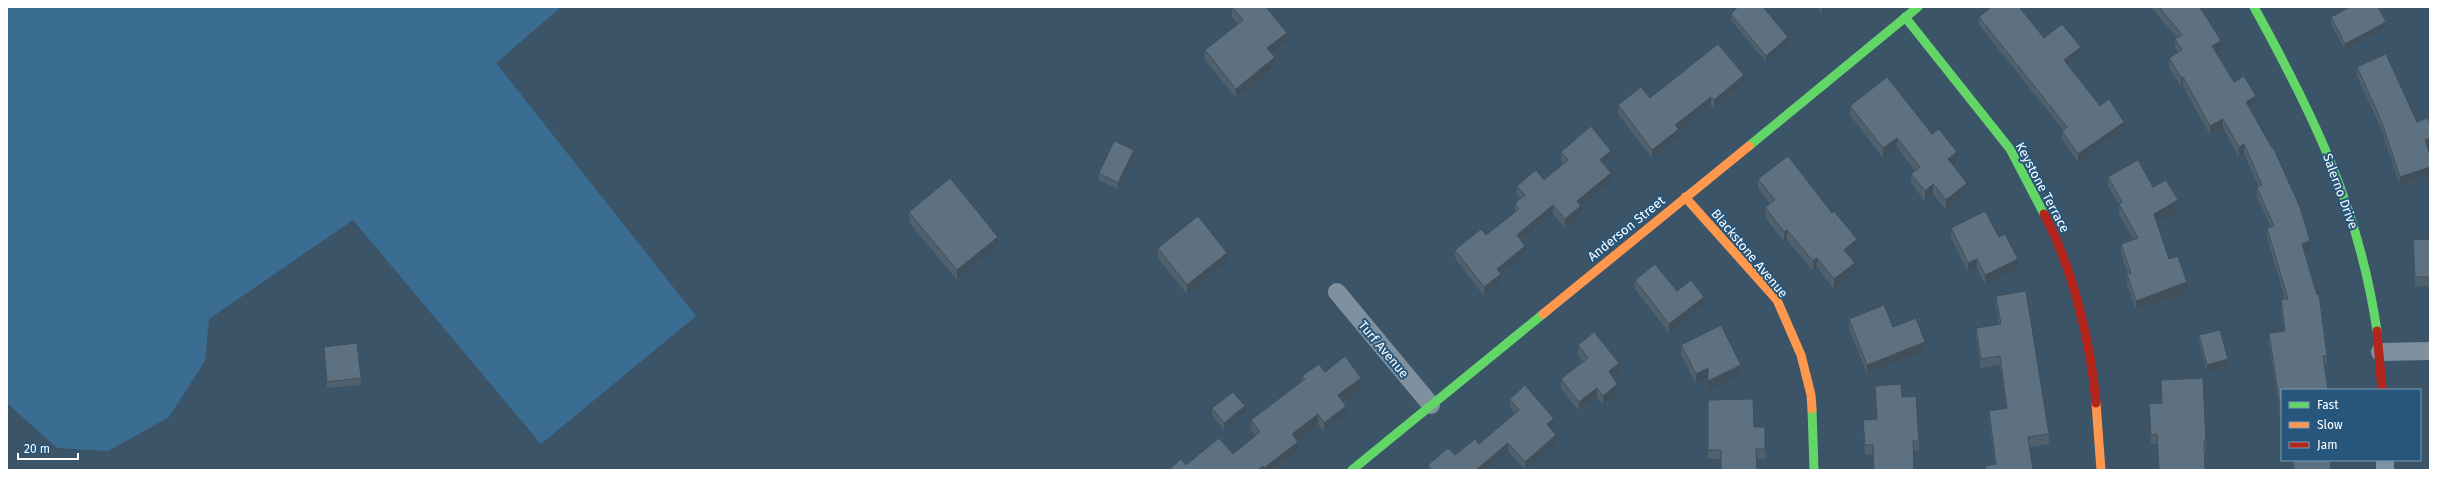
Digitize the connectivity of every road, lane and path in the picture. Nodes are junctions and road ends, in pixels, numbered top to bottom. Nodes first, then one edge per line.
1 (1918, 7) edge
2 (2254, 7) edge
3 (1905, 17) junction
4 (1685, 197) junction
5 (1336, 292) dead end
6 (2430, 351) edge
7 (2380, 352) junction
8 (2382, 389) edge
9 (1431, 405) junction
10 (1352, 470) edge
11 (1814, 470) edge
12 (2101, 470) edge

1 - 3 street, Anderson Street
2 - 7 street, Salerno Drive
3 - 4 street, Anderson Street
3 - 12 street, Keystone Terrace
4 - 9 street, Anderson Street
4 - 11 street, Blackstone Avenue
5 - 9 street, Turf Avenue
6 - 7 street
7 - 8 street, Salerno Drive
9 - 10 street, Anderson Street

